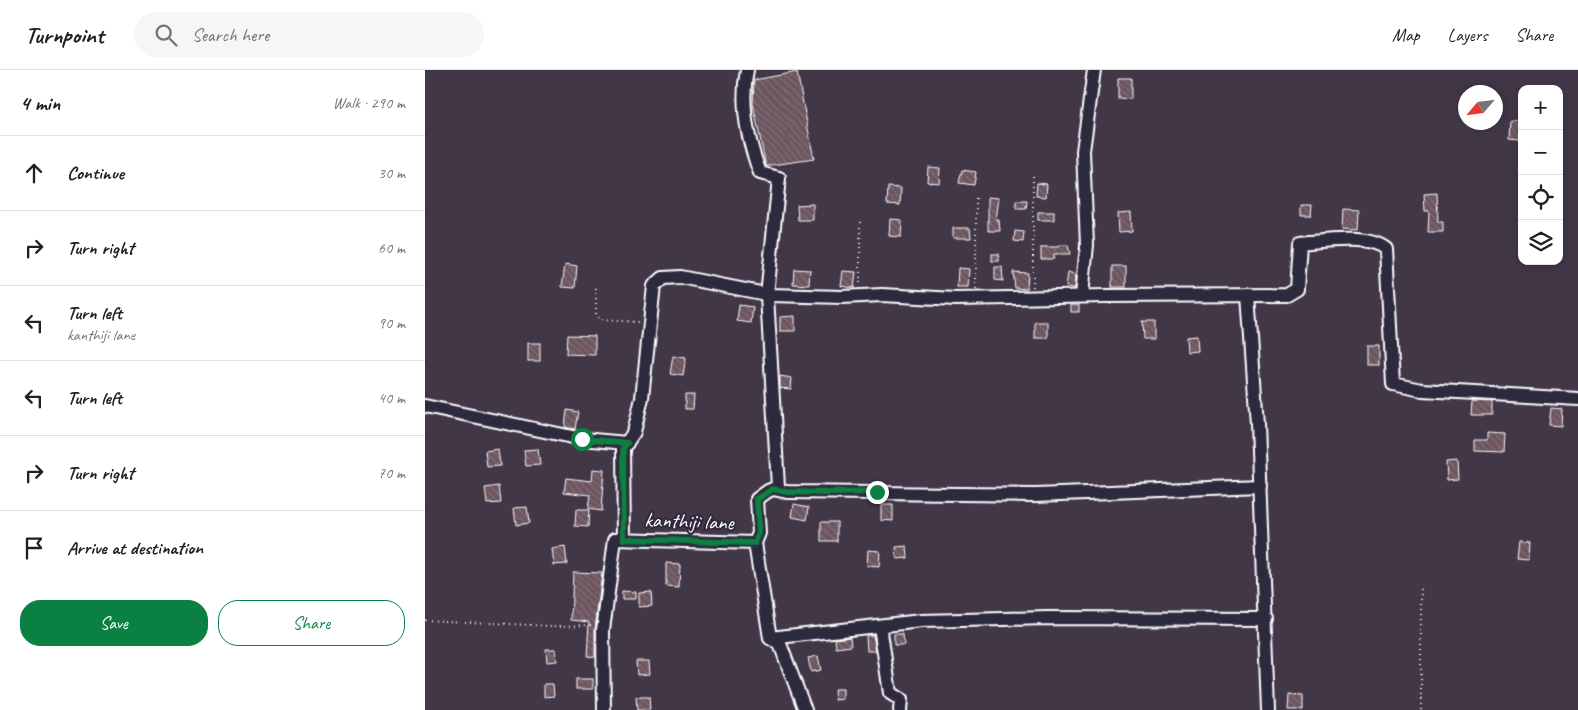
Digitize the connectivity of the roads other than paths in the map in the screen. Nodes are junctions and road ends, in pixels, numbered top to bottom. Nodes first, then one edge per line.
1 (747, 70) edge
2 (1094, 70) edge
3 (767, 295) junction
4 (1248, 295) junction
5 (1082, 296) junction
6 (1578, 399) edge
7 (425, 406) edge
8 (627, 443) junction
9 (1260, 486) junction
10 (773, 489) junction
11 (624, 539) junction
12 (755, 543) junction
13 (1266, 619) junction
14 (880, 626) junction
15 (769, 638) junction
16 (604, 710) edge
17 (805, 710) edge
18 (900, 710) edge
19 (1268, 710) edge

1 - 3 street
2 - 5 street
3 - 5 street
3 - 8 street
3 - 10 street
4 - 5 street
4 - 6 street
4 - 9 street
7 - 8 street
8 - 11 street
9 - 10 street
9 - 13 street
10 - 12 street
11 - 12 street, kanthiji lane
11 - 16 street, kanthiji lane
12 - 15 street, kanthiji lane
13 - 14 street
13 - 19 street
14 - 15 street
14 - 18 street
15 - 17 street

